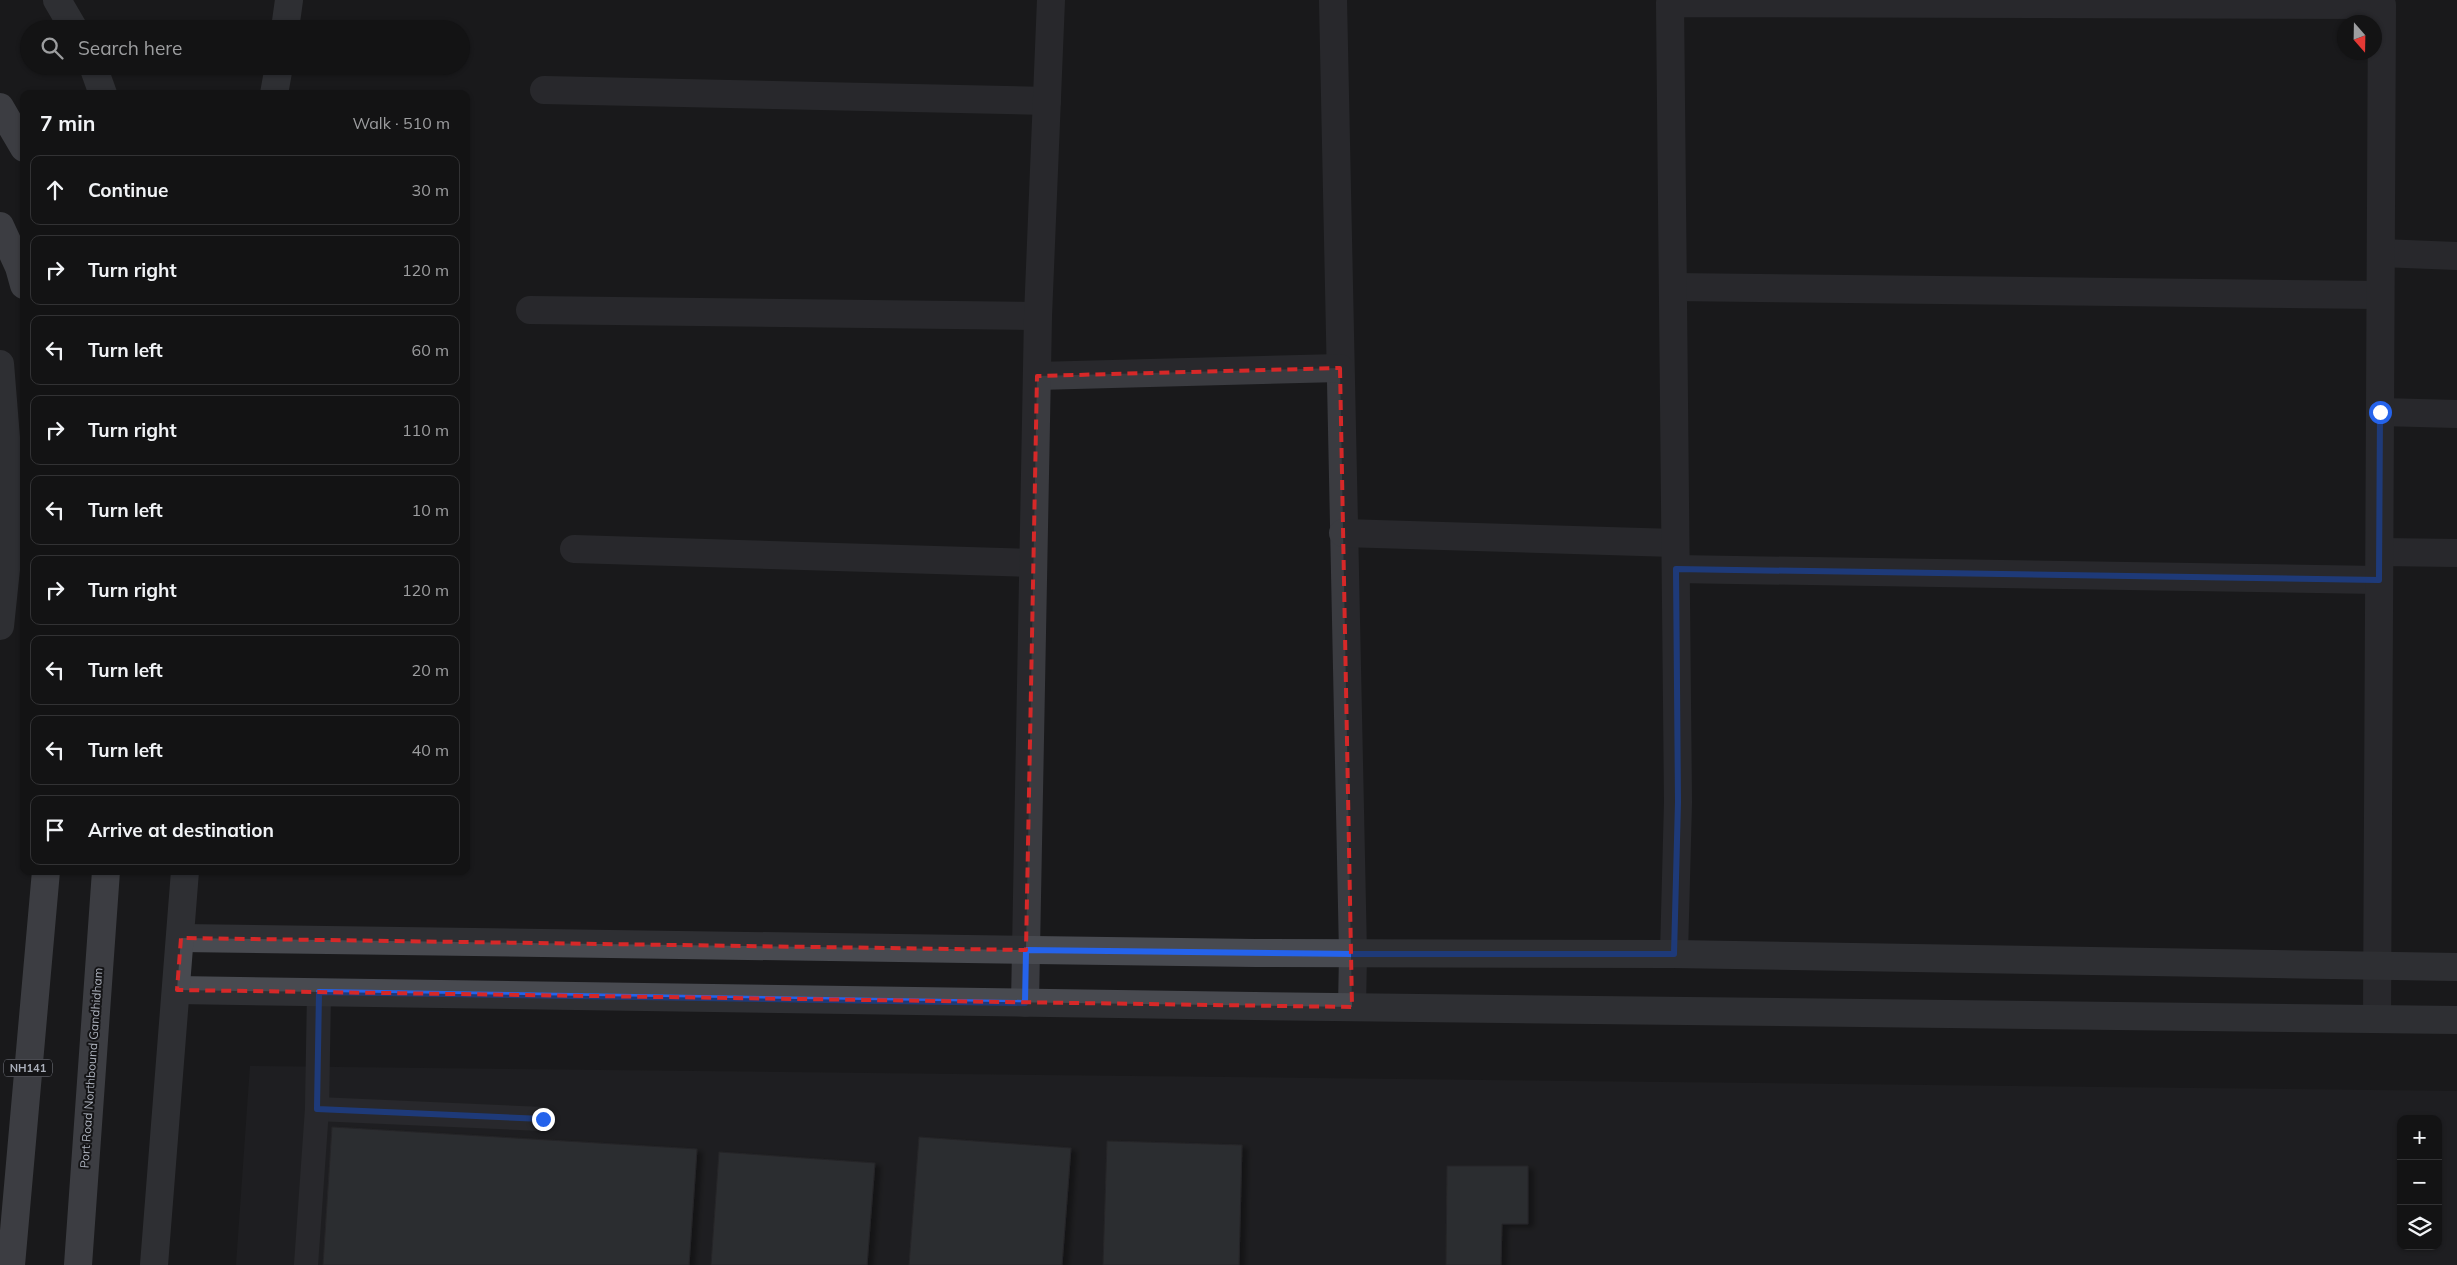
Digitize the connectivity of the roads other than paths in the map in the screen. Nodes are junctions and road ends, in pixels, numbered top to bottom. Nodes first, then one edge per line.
1 (57, 0) edge
2 (289, 0) edge
3 (1051, 0) edge
4 (1333, 0) edge
5 (69, 20) edge
6 (286, 20) edge
7 (97, 75) edge
8 (277, 75) edge
9 (102, 90) edge
10 (275, 90) edge
11 (544, 90) dead end
12 (1047, 101) junction
13 (0, 107) edge
14 (20, 141) edge
15 (0, 226) edge
16 (2381, 253) junction
17 (2457, 256) edge
18 (20, 271) edge
19 (1673, 287) junction
20 (2380, 295) junction
21 (530, 310) dead end
22 (1038, 316) junction
23 (0, 364) edge
24 (1340, 368) junction
25 (1037, 376) junction
26 (2380, 412) junction
27 (2457, 414) edge
28 (1343, 533) junction
29 (574, 549) dead end
30 (2380, 552) junction
31 (2457, 553) edge
32 (1676, 556) junction
33 (1033, 564) junction
34 (2379, 580) junction
35 (0, 626) edge
36 (46, 875) edge
37 (106, 875) edge
38 (185, 875) edge
39 (181, 938) junction
40 (1026, 950) junction
41 (1353, 954) junction
42 (1674, 954) junction
43 (2378, 966) junction
44 (2457, 967) edge
45 (177, 990) junction
46 (319, 992) junction
47 (1025, 1003) junction
48 (1352, 1007) junction
49 (2377, 1018) junction
50 (2457, 1020) edge
51 (317, 1109) junction
52 (543, 1119) dead end
53 (11, 1265) edge
54 (78, 1265) edge
55 (154, 1265) edge
56 (306, 1265) edge

1 - 5 street
2 - 6 street
3 - 12 street
4 - 24 street
7 - 9 street
8 - 10 street
11 - 12 street
12 - 22 street
13 - 14 highway
15 - 18 highway
16 - 17 street
16 - 19 street
16 - 20 street
19 - 20 street
19 - 32 street
20 - 26 street
21 - 22 street
22 - 25 street
23 - 35 street
24 - 25 street
24 - 28 street
25 - 33 street
26 - 27 street
26 - 30 street
28 - 32 street
28 - 41 street
29 - 33 street
30 - 31 street
30 - 34 street
32 - 34 street
32 - 42 street
33 - 40 street
34 - 43 street
36 - 53 highway, NH141
37 - 54 highway, Port Road Northbound Gandhidham
38 - 39 street
39 - 40 street
39 - 45 street
40 - 41 street
40 - 47 street
41 - 42 street
41 - 48 street
42 - 43 street
43 - 44 street
43 - 49 street
45 - 46 street
45 - 55 street
46 - 47 street
46 - 51 lane
47 - 48 street
48 - 49 street
49 - 50 street
51 - 52 lane
51 - 56 lane

